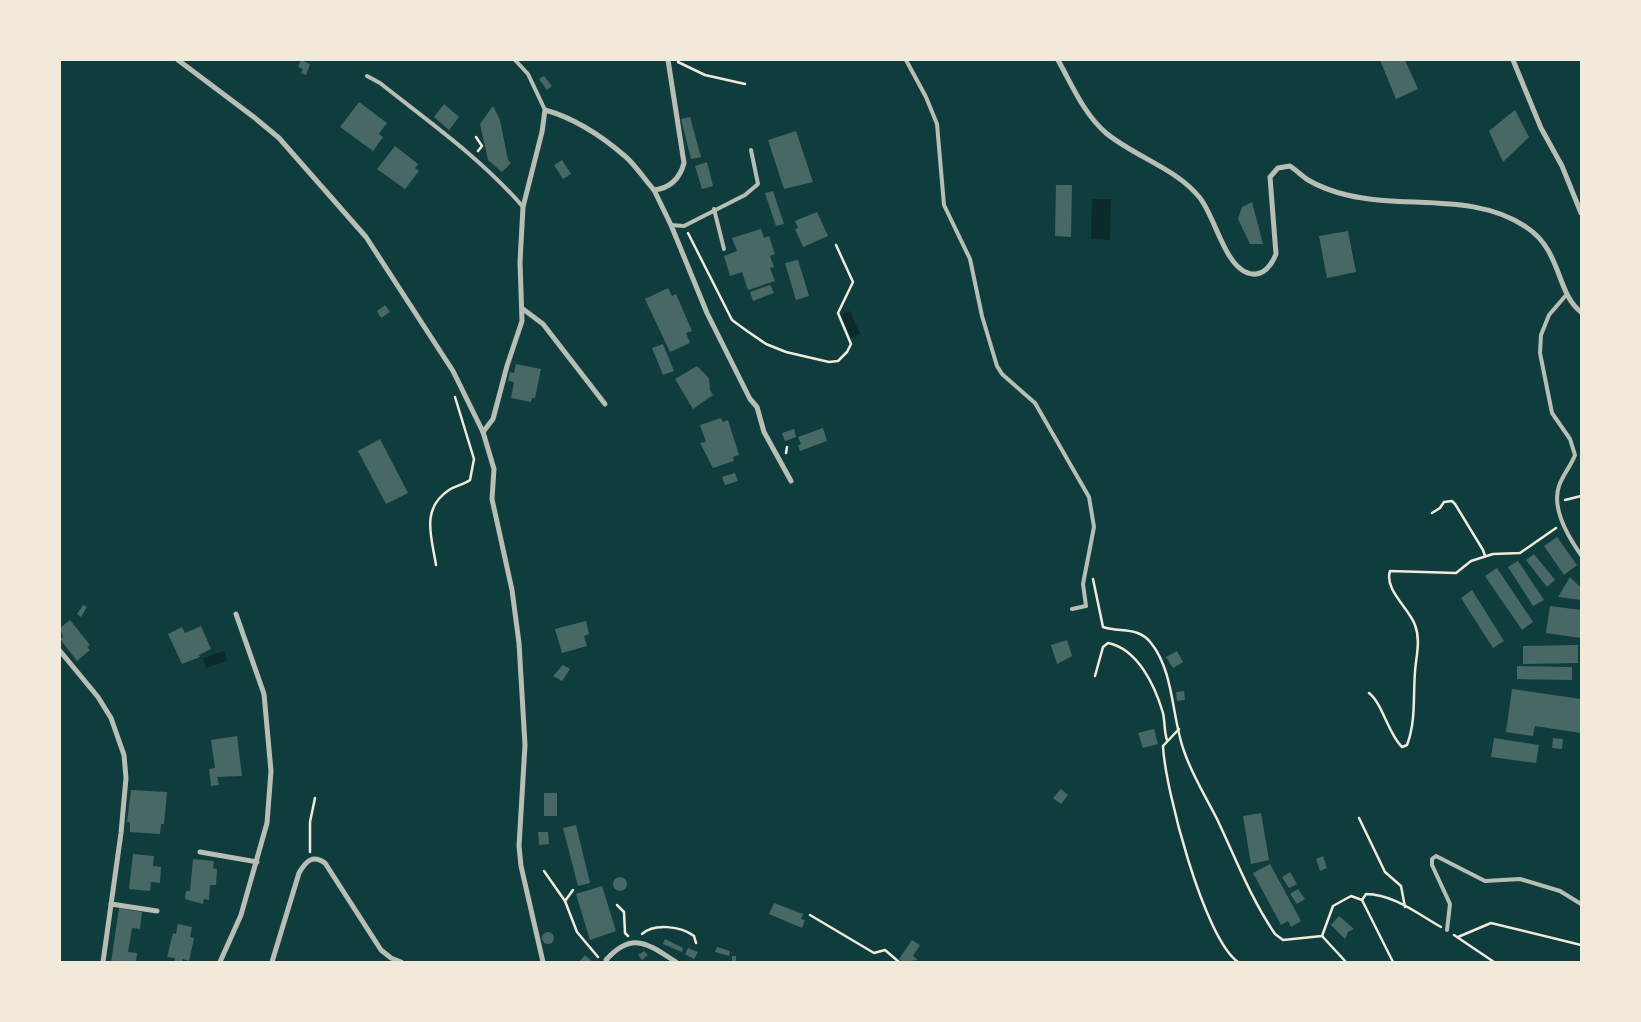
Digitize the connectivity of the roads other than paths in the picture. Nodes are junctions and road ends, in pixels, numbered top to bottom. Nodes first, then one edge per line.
1 (178, 60) edge
2 (515, 60) edge
3 (668, 60) edge
4 (906, 60) edge
5 (1058, 60) edge
6 (1513, 60) edge
7 (367, 76) dead end
8 (545, 110) junction
9 (751, 150) dead end
10 (654, 190) junction
11 (523, 208) junction
12 (714, 209) junction
13 (1581, 212) edge
14 (671, 225) junction
15 (724, 249) dead end
16 (1567, 294) junction
17 (523, 309) junction
18 (1581, 312) edge
19 (605, 404) dead end
20 (483, 432) junction
21 (791, 481) dead end
22 (1581, 556) edge
23 (1072, 609) dead end
24 (236, 614) dead end
25 (60, 651) edge
26 (200, 852) dead end
27 (257, 862) junction
28 (111, 904) junction
29 (1581, 904) edge
30 (157, 911) dead end
31 (1447, 930) road end
32 (607, 961) edge
33 (103, 962) edge
34 (220, 962) edge
35 (272, 962) edge
36 (401, 962) edge
37 (543, 962) edge
38 (676, 962) edge

1 - 20 street
2 - 8 lane
3 - 10 street
4 - 23 lane
5 - 16 street
6 - 13 street
7 - 11 lane
8 - 10 street
8 - 11 street
9 - 12 lane
10 - 14 street
11 - 17 street
12 - 14 lane
12 - 15 lane
14 - 21 street
16 - 18 street
16 - 22 lane
17 - 19 street
17 - 20 street
20 - 37 street
24 - 27 street
25 - 28 street
26 - 27 street
27 - 34 street
28 - 30 street
28 - 33 street
29 - 31 lane
32 - 38 street
35 - 36 street

